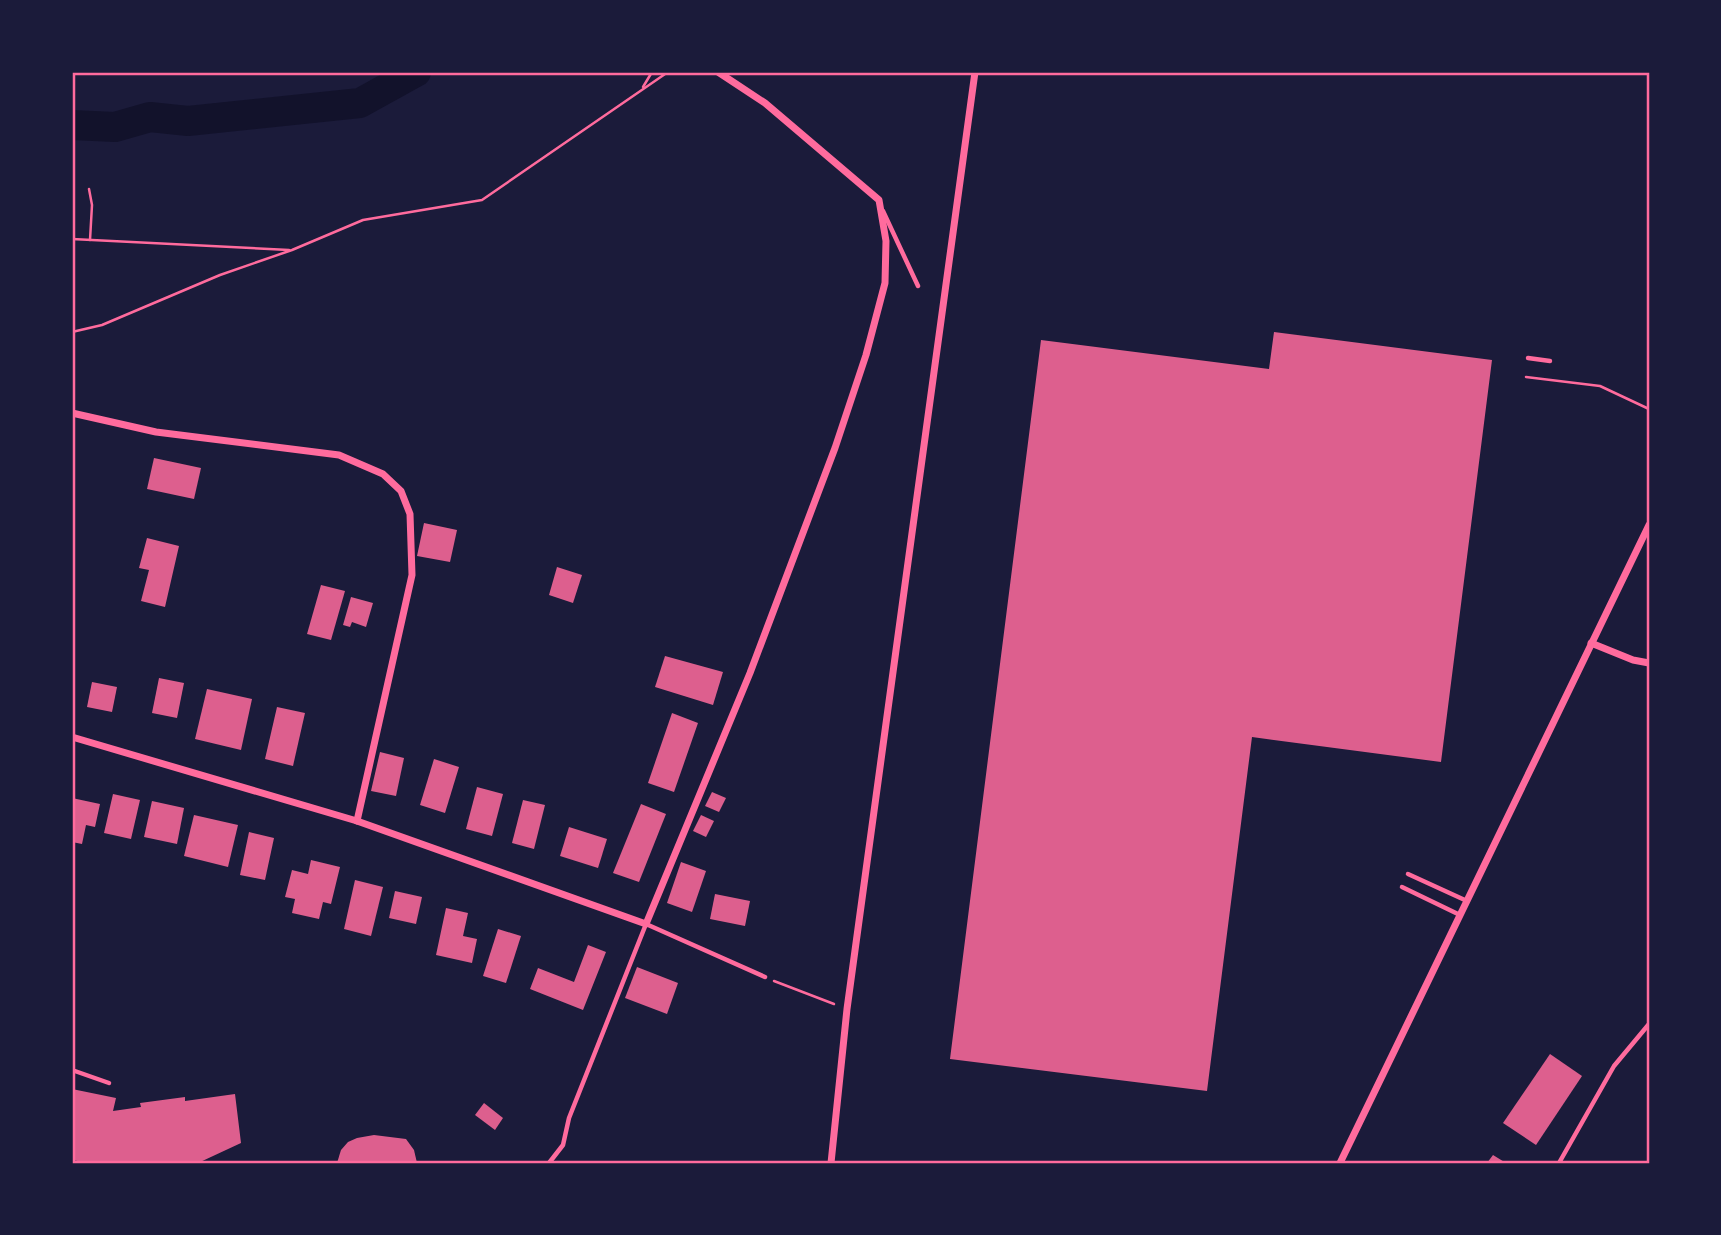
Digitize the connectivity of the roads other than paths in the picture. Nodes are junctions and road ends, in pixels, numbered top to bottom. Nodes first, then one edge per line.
1 (718, 72) edge
2 (975, 72) edge
3 (879, 200) junction
4 (918, 286) dead end
5 (1528, 358) dead end
6 (1550, 362) dead end
7 (72, 413) edge
8 (1649, 524) edge
9 (1591, 643) junction
10 (1649, 663) edge
11 (72, 737) edge
12 (357, 821) junction
13 (1408, 874) dead end
14 (1402, 887) dead end
15 (1466, 901) junction
16 (1460, 915) junction
17 (646, 924) junction
18 (765, 977) road end
19 (1649, 1024) edge
20 (72, 1070) edge
21 (109, 1083) dead end
22 (549, 1163) edge
23 (831, 1163) edge
24 (1339, 1163) edge
25 (1559, 1163) edge

1 - 3 street
2 - 23 street
3 - 4 lane
3 - 17 street
5 - 6 lane
7 - 12 street
8 - 9 street
9 - 10 street
9 - 15 street
11 - 12 street
12 - 17 street
13 - 15 lane
14 - 16 lane
15 - 16 street
16 - 24 street
17 - 18 lane
17 - 22 lane
19 - 25 lane
20 - 21 lane

